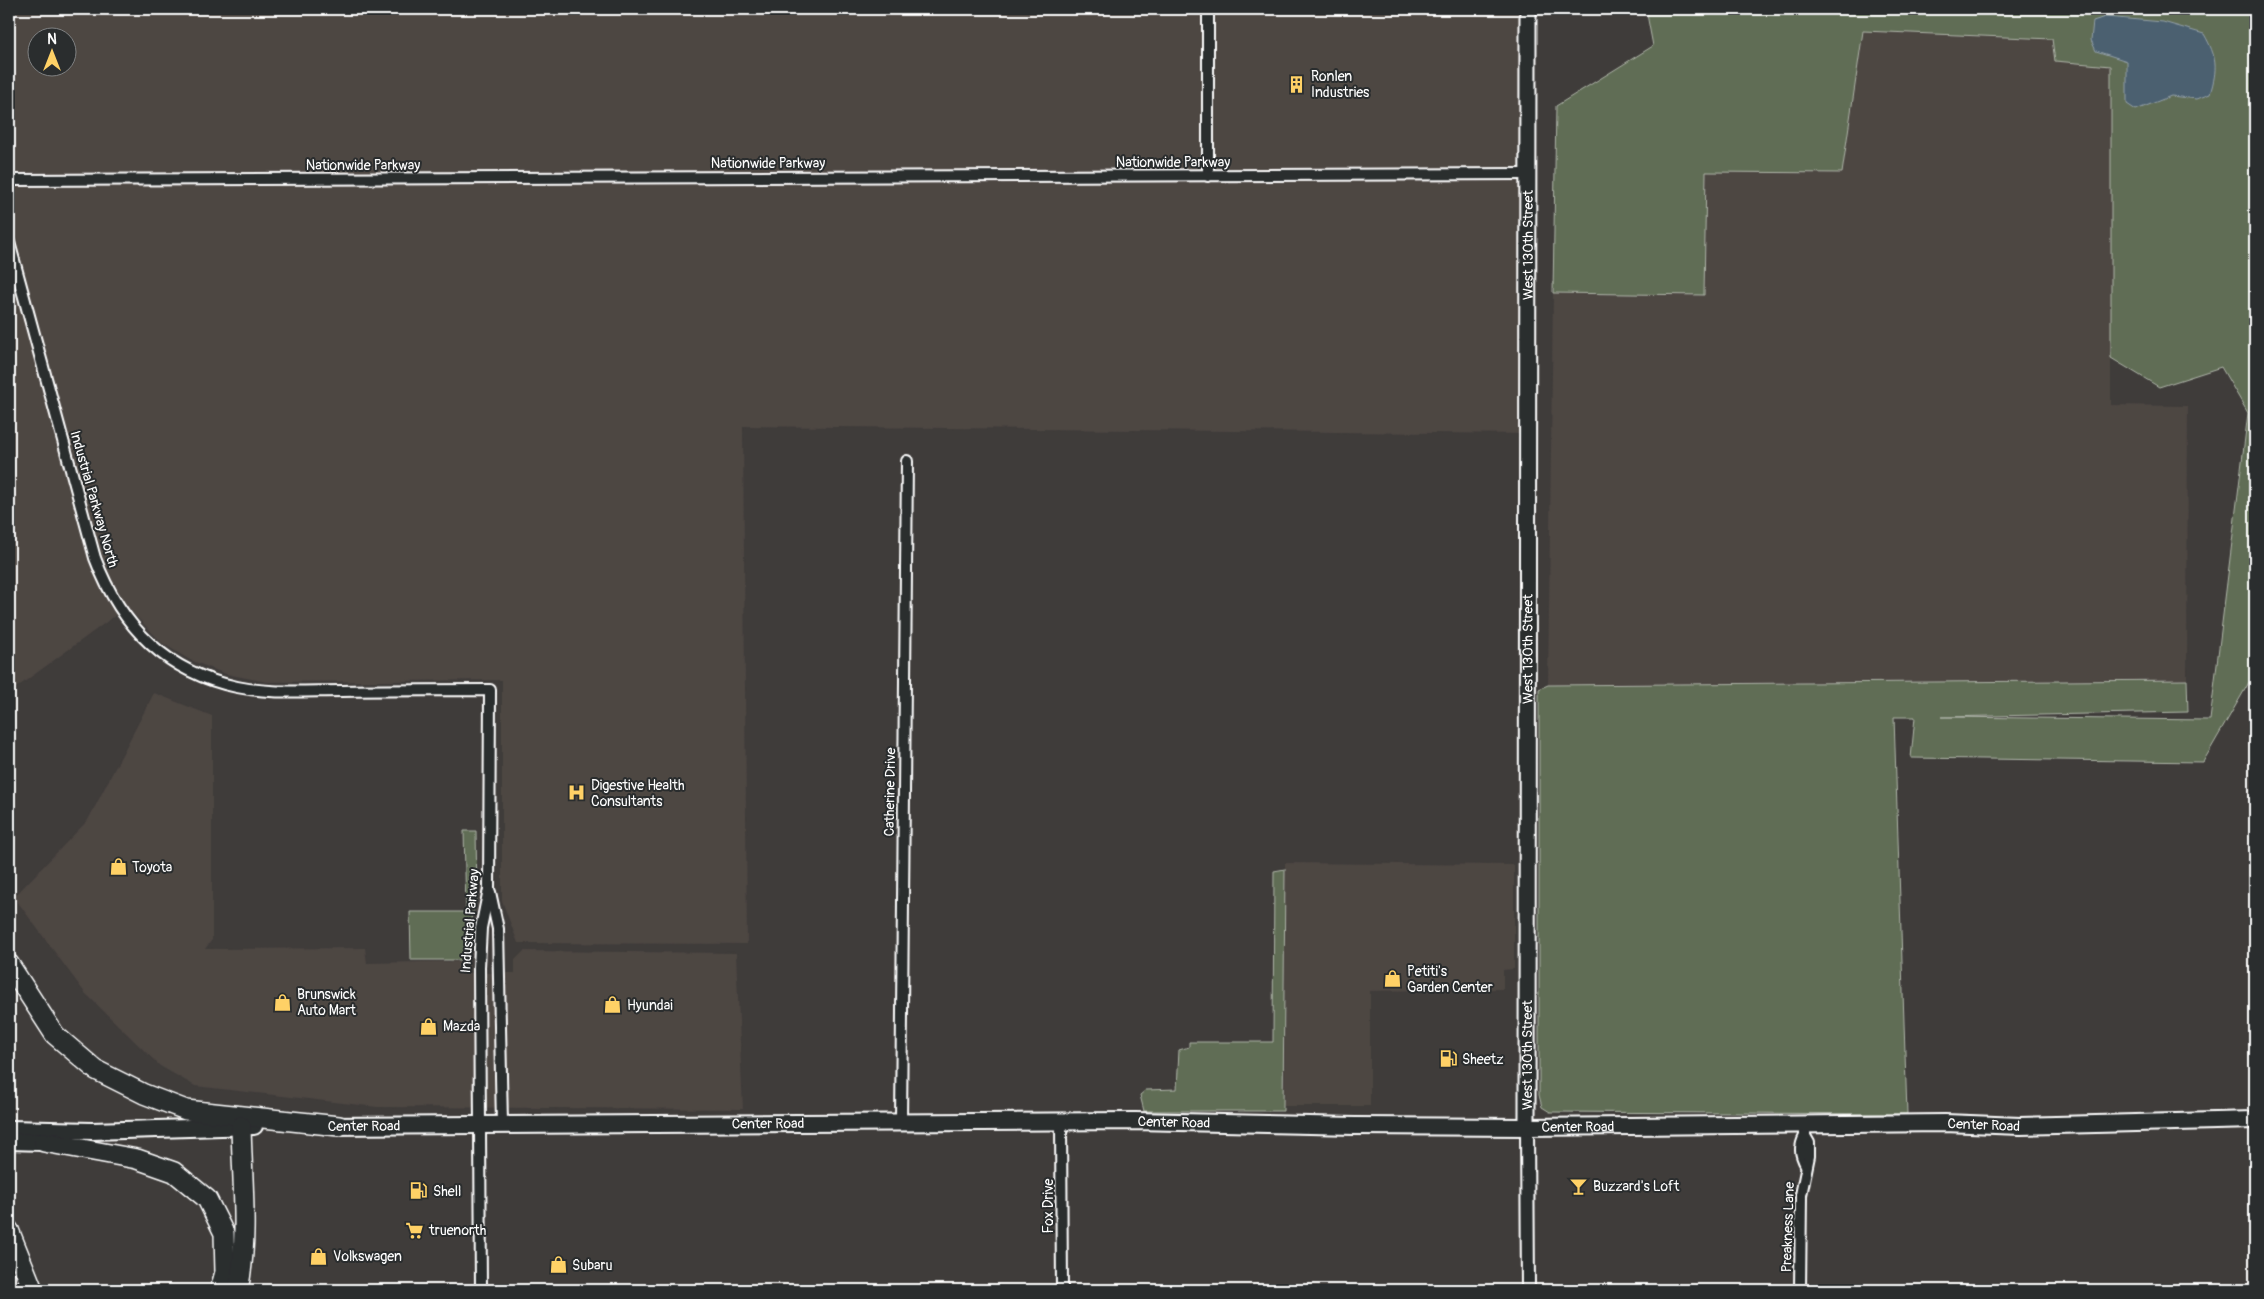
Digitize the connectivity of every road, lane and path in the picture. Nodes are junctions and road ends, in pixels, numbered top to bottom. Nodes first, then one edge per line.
1 (1208, 9) edge
2 (1528, 9) edge
3 (1528, 174) junction
4 (1208, 176) junction
5 (9, 180) edge
6 (9, 242) edge
7 (907, 461) dead end
8 (490, 690) joint
9 (489, 889) junction
10 (9, 964) edge
11 (2255, 1120) edge
12 (1061, 1122) junction
13 (901, 1123) junction
14 (480, 1124) junction
15 (502, 1124) junction
16 (241, 1126) junction
17 (339, 1126) junction
18 (1527, 1127) junction
19 (9, 1129) edge
20 (1805, 1130) junction
21 (92, 1131) junction
22 (9, 1141) edge
23 (44, 1142) junction
24 (9, 1230) edge
25 (32, 1290) edge
26 (220, 1290) edge
27 (238, 1290) edge
28 (482, 1290) edge
29 (1062, 1290) edge
30 (1528, 1290) edge
31 (1800, 1290) edge

1 - 4 street
2 - 3 main road, West 130th Street
3 - 4 street, Nationwide Parkway
3 - 18 main road, West 130th Street
4 - 5 street, Nationwide Parkway
6 - 8 street, Industrial Parkway North
7 - 13 street, Catherine Drive
8 - 9 street, Industrial Parkway
9 - 14 street, Industrial Parkway
9 - 15 street
10 - 17 highway
11 - 20 main road, Center Road
12 - 13 main road, Center Road
12 - 18 main road, Center Road
12 - 29 street, Fox Drive
13 - 15 main road, Center Road
14 - 15 main road, Center Road
14 - 17 main road, Center Road
14 - 28 street, Industrial Parkway
16 - 17 main road, Center Road
16 - 21 main road, Center Road
16 - 27 highway
18 - 20 main road, Center Road
18 - 30 street, West 130th Street
19 - 21 main road, Center Road
20 - 31 street, Preakness Lane
21 - 23 main road, Center Road
22 - 23 main road, Center Road
23 - 26 highway
24 - 25 highway

